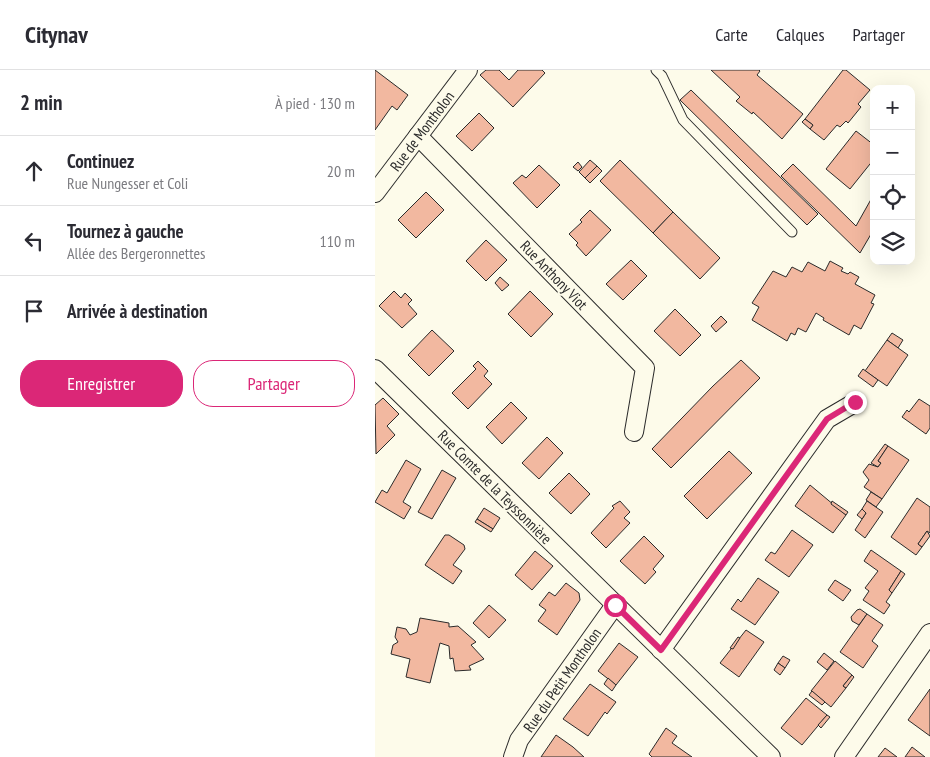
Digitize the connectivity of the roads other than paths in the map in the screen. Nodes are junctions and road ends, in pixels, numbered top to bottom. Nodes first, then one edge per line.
1 (468, 70) edge
2 (656, 70) edge
3 (418, 136) junction
4 (375, 193) edge
5 (792, 232) dead end
6 (375, 369) edge
7 (855, 402) dead end
8 (634, 432) dead end
9 (615, 605) junction
10 (930, 633) edge
11 (661, 650) junction
12 (513, 757) edge
13 (771, 757) edge
14 (844, 757) edge

1 - 3 street, Rue de Montholon
2 - 5 lane
3 - 4 street, Rue de Montholon
3 - 8 street, Rue Anthony Viot
6 - 9 street, Rue Comte de la Teyssonnière
7 - 11 street
9 - 11 street, Rue Comte de la Teyssonnière
9 - 12 street, Rue du Petit Montholon
10 - 14 street
11 - 13 street, Rue Comte de la Teyssonnière

